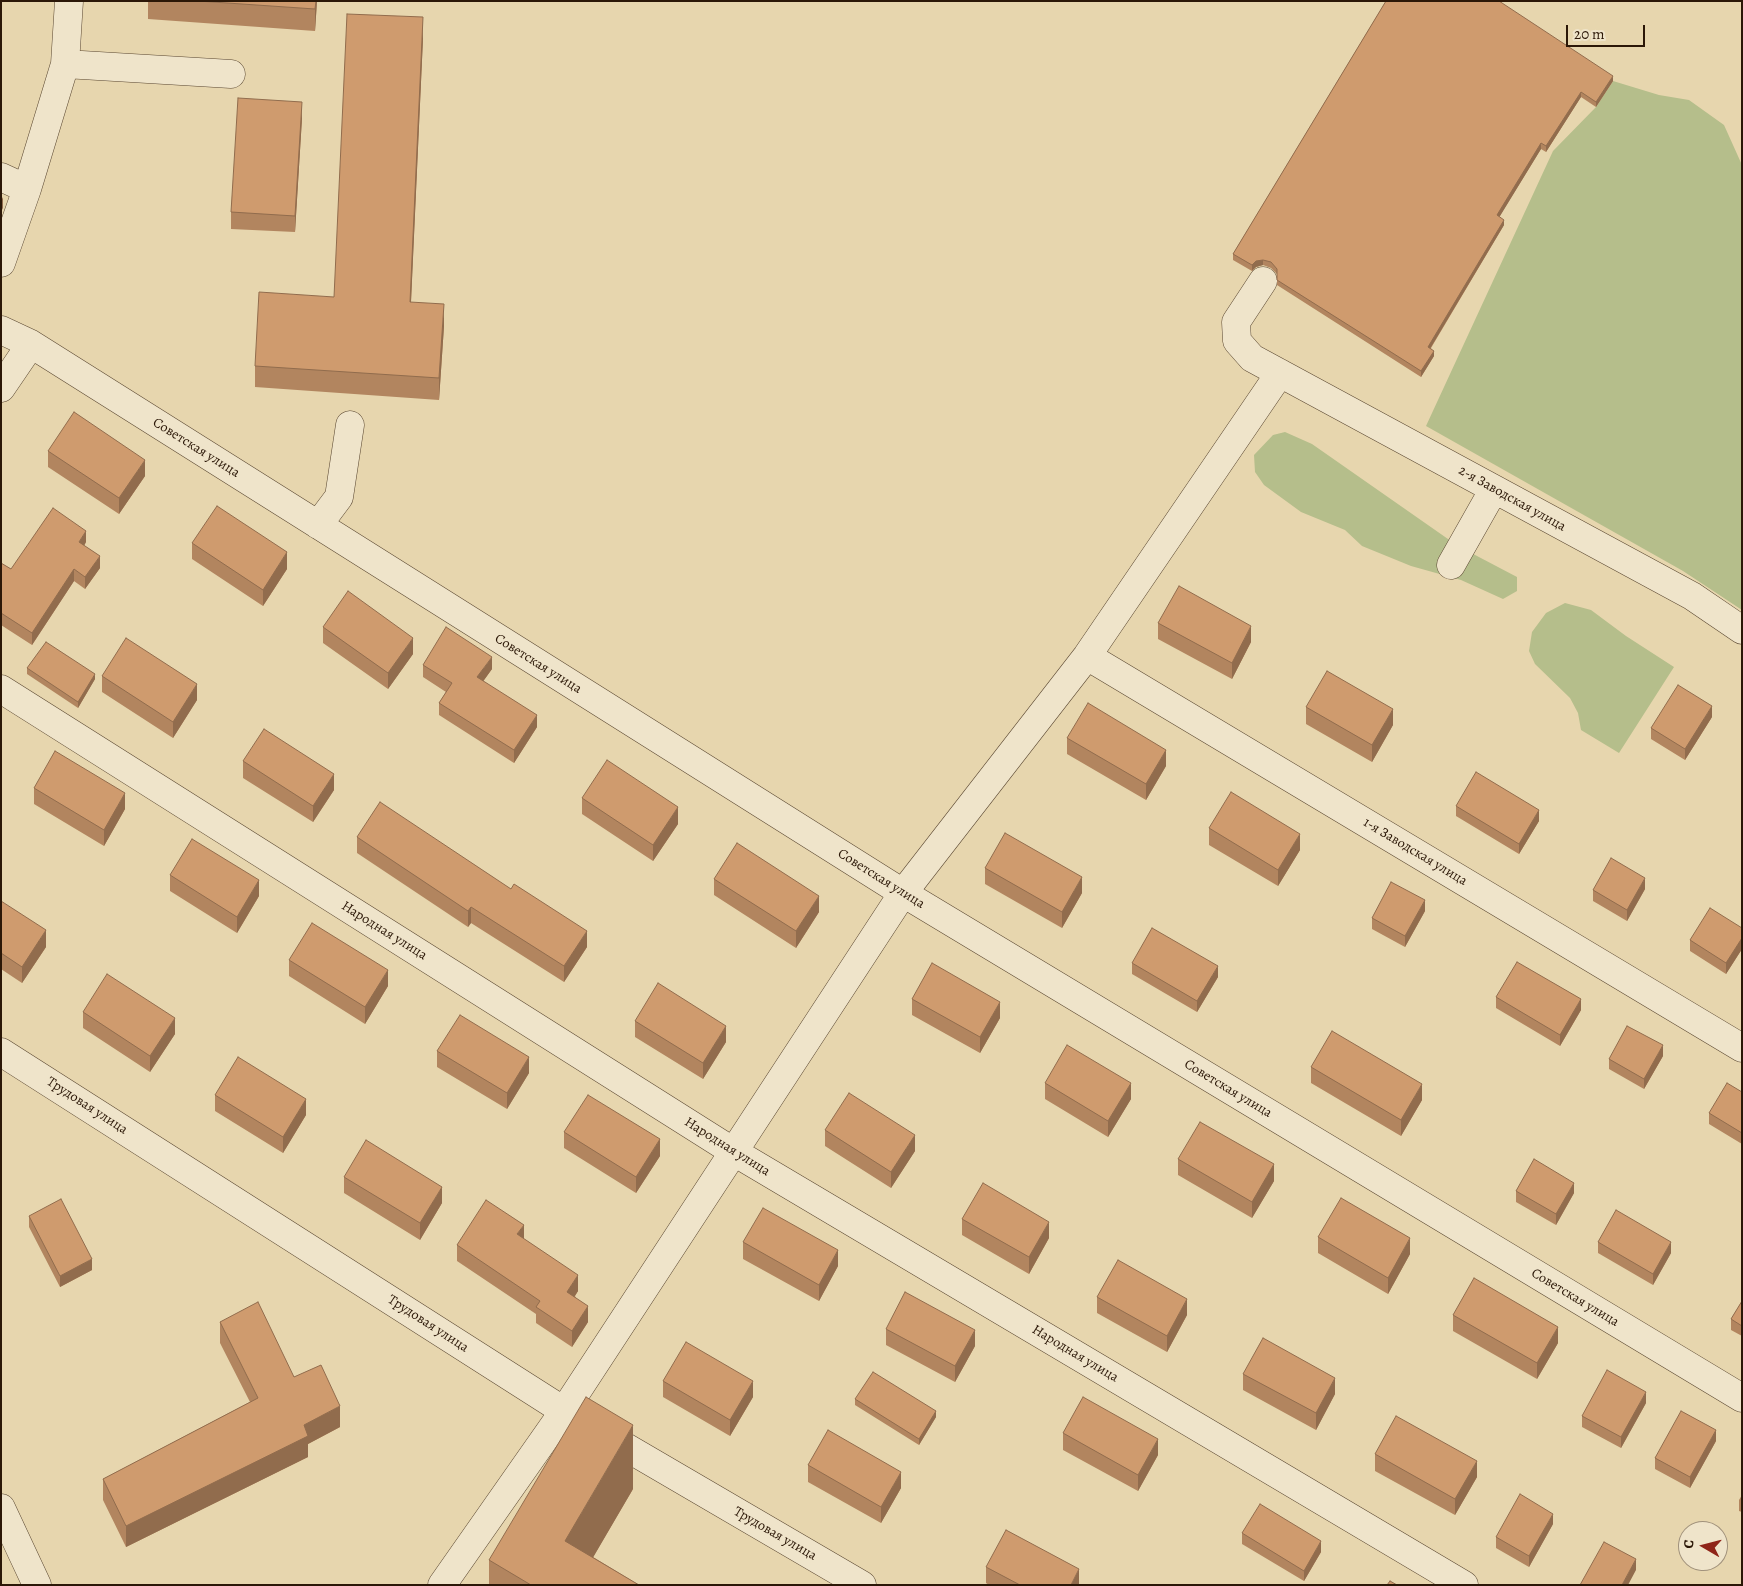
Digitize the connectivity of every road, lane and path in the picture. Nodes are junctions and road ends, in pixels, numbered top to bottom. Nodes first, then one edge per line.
1 (69, 1) edge
2 (65, 64) junction
3 (231, 74) dead end
4 (1, 177) edge
5 (27, 189) junction
6 (1, 263) edge
7 (1263, 281) dead end
8 (1, 330) edge
9 (31, 344) junction
10 (1280, 373) junction
11 (1, 388) edge
12 (350, 425) dead end
13 (1494, 489) junction
14 (318, 525) junction
15 (1451, 565) dead end
16 (1742, 630) edge
17 (1087, 656) junction
18 (1, 689) edge
19 (903, 893) junction
20 (1742, 1048) edge
21 (1, 1052) edge
22 (734, 1152) junction
23 (1742, 1398) edge
24 (564, 1411) junction
25 (1, 1508) edge
26 (37, 1585) edge
27 (442, 1585) edge
28 (862, 1585) edge
29 (1464, 1585) edge

1 - 2 street
2 - 3 street
2 - 5 street
4 - 5 street
5 - 6 street
7 - 10 street, 2-я Заводская улица
8 - 9 street, Советская улица
9 - 11 street
9 - 14 street, Советская улица
10 - 13 street, 2-я Заводская улица
10 - 17 street
12 - 14 street
13 - 15 street
13 - 16 street, 2-я Заводская улица
14 - 19 street, Советская улица
17 - 19 street
17 - 20 street, 1-я Заводская улица
18 - 22 street, Народная улица
19 - 22 street
19 - 23 street, Советская улица
21 - 24 street, Трудовая улица
22 - 24 street
22 - 29 street, Народная улица
24 - 27 street
24 - 28 street, Трудовая улица
25 - 26 street

